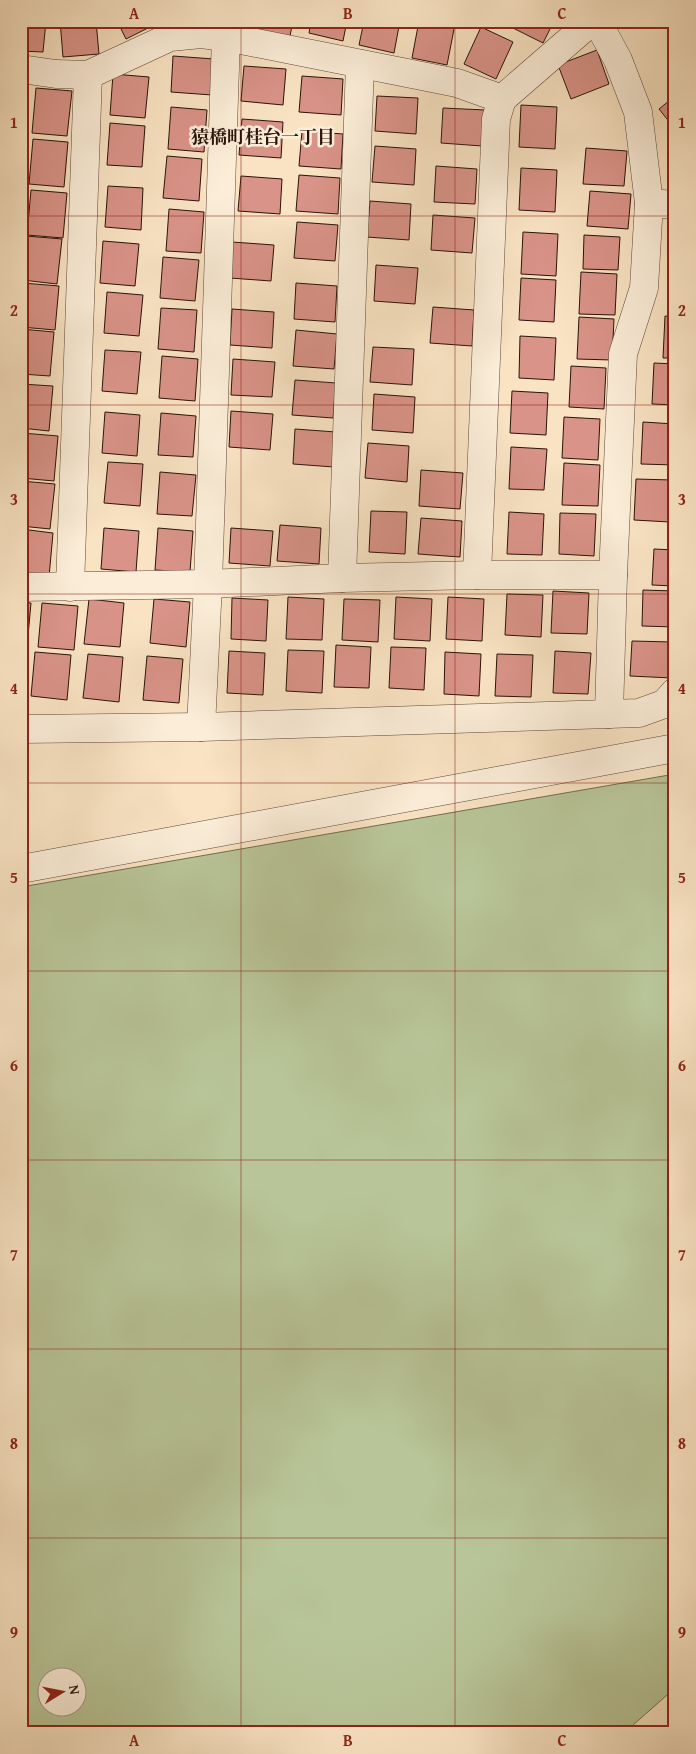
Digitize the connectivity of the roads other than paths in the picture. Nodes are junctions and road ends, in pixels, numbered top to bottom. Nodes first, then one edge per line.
1 (592, 21) edge
2 (597, 21) edge
3 (227, 29) edge
4 (360, 64) junction
5 (21, 69) edge
6 (88, 75) junction
7 (502, 99) junction
8 (662, 204) edge
9 (477, 575) junction
10 (613, 575) junction
11 (342, 578) junction
12 (208, 584) junction
13 (21, 587) edge
14 (70, 587) junction
15 (675, 692) edge
16 (609, 714) junction
17 (201, 727) junction
18 (21, 729) edge
19 (675, 748) edge
20 (21, 869) edge

1 - 7 street
2 - 8 street
3 - 4 street
3 - 6 street
3 - 12 street
4 - 7 street
4 - 11 street
5 - 6 street
6 - 14 street
7 - 9 street
8 - 10 street
9 - 10 street
9 - 11 street
10 - 16 street
11 - 12 street
12 - 14 street
12 - 17 street
13 - 14 street
15 - 16 street
16 - 17 street
17 - 18 street
19 - 20 street

